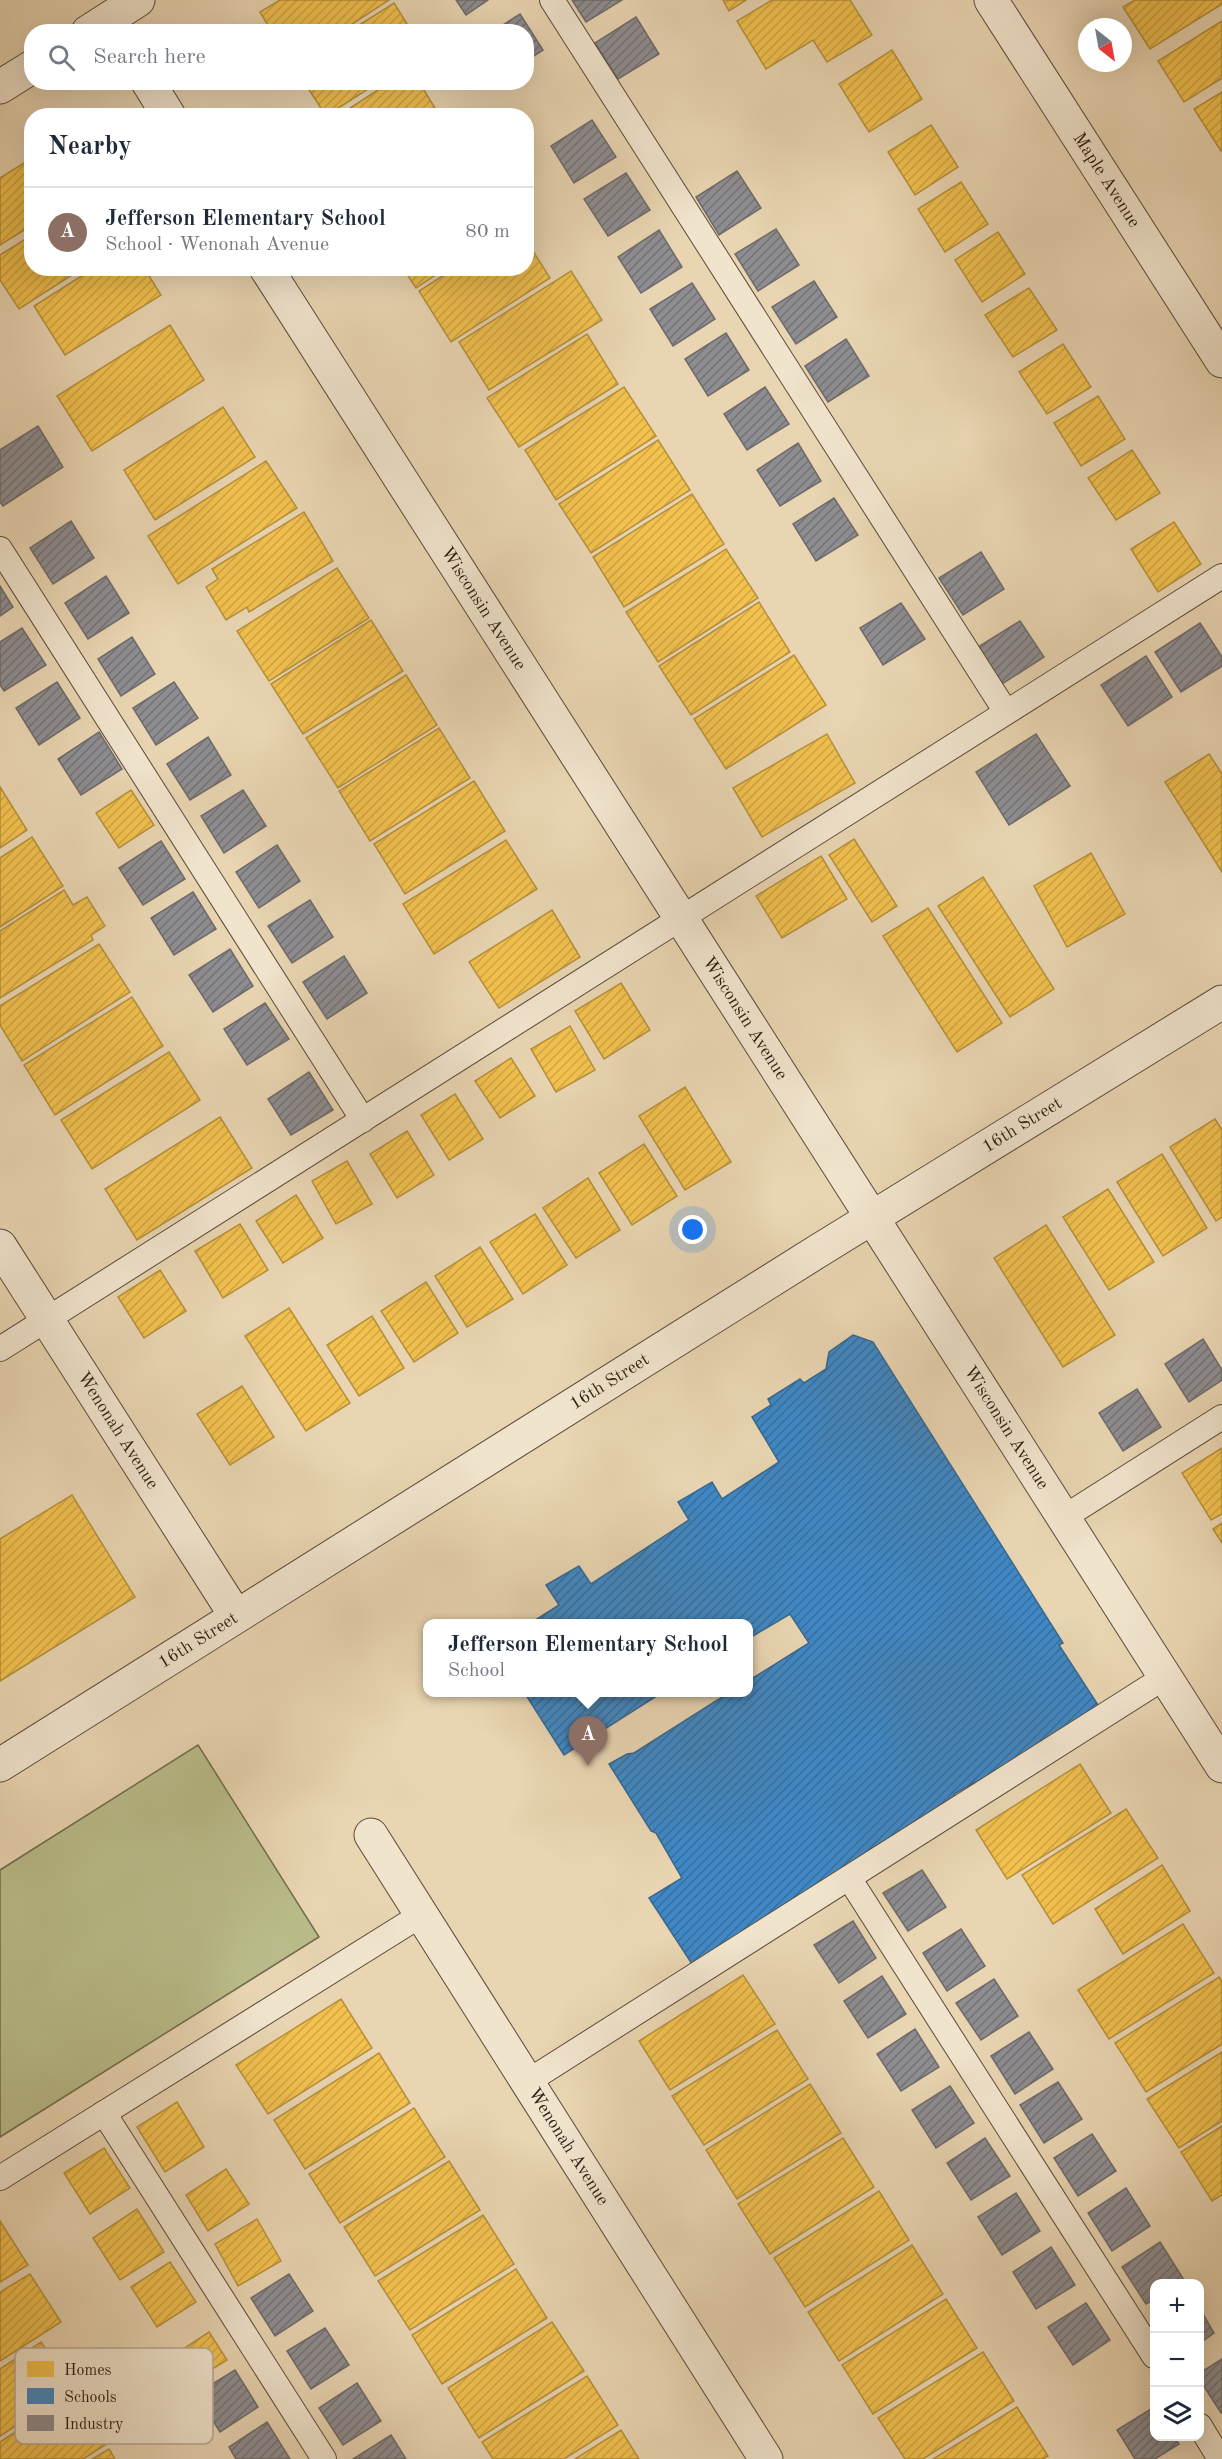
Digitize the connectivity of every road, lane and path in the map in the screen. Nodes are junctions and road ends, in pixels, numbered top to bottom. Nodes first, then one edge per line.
1 (138, 0) edge
2 (552, 0) edge
3 (991, 0) edge
4 (101, 21) edge
5 (24, 73) edge
6 (0, 87) edge
7 (153, 90) edge
8 (164, 108) edge
9 (271, 276) edge
10 (1222, 361) edge
11 (0, 549) edge
12 (1222, 576) edge
13 (1006, 712) junction
14 (681, 919) junction
15 (1222, 1002) edge
16 (363, 1120) junction
17 (872, 1218) junction
18 (0, 1246) edge
19 (47, 1320) junction
20 (0, 1349) edge
21 (1222, 1418) edge
22 (1063, 1518) junction
23 (236, 1616) junction
24 (1165, 1677) junction
25 (0, 1765) edge
26 (1222, 1766) edge
27 (371, 1835) dead end
28 (849, 1878) junction
29 (422, 1915) junction
30 (527, 2082) junction
31 (104, 2113) junction
32 (0, 2178) edge
33 (1150, 2348) edge
34 (1204, 2433) edge
35 (324, 2459) edge
36 (766, 2459) edge
37 (1220, 2459) edge

1 - 4 street
2 - 13 lane
3 - 10 street, Maple Avenue
5 - 6 street
7 - 8 street
9 - 14 street, Wisconsin Avenue
11 - 16 lane
12 - 13 lane
13 - 14 lane
14 - 16 lane
14 - 17 street, Wisconsin Avenue
15 - 17 street, 16th Street
16 - 19 lane
17 - 22 street, Wisconsin Avenue
17 - 23 street, 16th Street
18 - 19 street, Wenonah Avenue
19 - 20 lane
19 - 23 street, Wenonah Avenue
21 - 22 lane
22 - 24 street, Wisconsin Avenue
23 - 25 street, 16th Street
24 - 26 street, Wisconsin Avenue
24 - 28 lane
27 - 29 street, Wenonah Avenue
28 - 30 lane
28 - 33 lane
29 - 30 street, Wenonah Avenue
29 - 31 lane
30 - 36 street, Wenonah Avenue
31 - 32 lane
31 - 35 lane
34 - 37 lane

